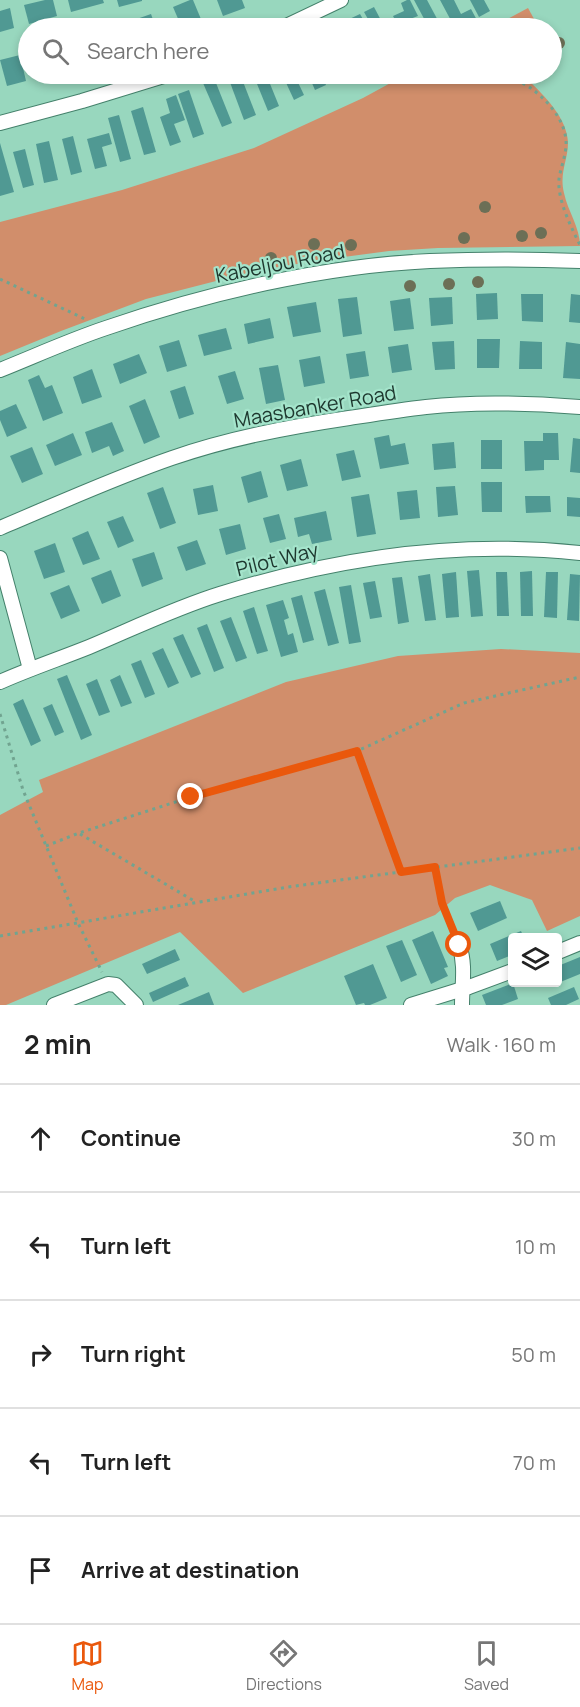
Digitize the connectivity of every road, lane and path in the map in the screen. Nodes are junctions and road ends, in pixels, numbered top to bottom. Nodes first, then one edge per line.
1 (341, 0) edge
2 (303, 18) edge
3 (139, 84) edge
4 (521, 84) edge
5 (0, 123) edge
6 (580, 245) edge
7 (580, 261) edge
8 (0, 279) edge
9 (104, 328) junction
10 (0, 370) edge
11 (580, 407) edge
12 (0, 528) edge
13 (580, 552) edge
14 (0, 558) edge
15 (30, 669) junction
16 (580, 677) edge
17 (0, 682) edge
18 (0, 714) edge
19 (357, 751) junction
20 (79, 833) junction
21 (46, 846) junction
22 (580, 848) edge
23 (435, 867) junction
24 (401, 872) junction
25 (198, 903) junction
26 (78, 923) junction
27 (0, 936) edge
28 (580, 943) edge
29 (459, 945) joint
30 (562, 950) edge
31 (508, 973) edge
32 (108, 984) junction
33 (462, 989) junction
34 (54, 1005) edge
35 (136, 1005) edge
36 (411, 1005) edge
37 (462, 1005) edge

1 - 2 street
3 - 5 street
4 - 6 path
7 - 9 street, Kabeljou Road
8 - 9 path
9 - 10 street, Kabeljou Road
11 - 12 street, Maasbanker Road
13 - 15 street, Pilot Way
14 - 15 street
15 - 17 street, Pilot Way
16 - 19 path
18 - 21 path
19 - 20 path
19 - 24 path
20 - 21 path
20 - 25 path
21 - 26 path
22 - 23 path
23 - 24 path
23 - 29 path
24 - 25 path
25 - 26 path
26 - 27 path
26 - 32 path
28 - 30 street
29 - 33 street
31 - 33 street
32 - 34 street
32 - 35 street
33 - 36 street
33 - 37 street

